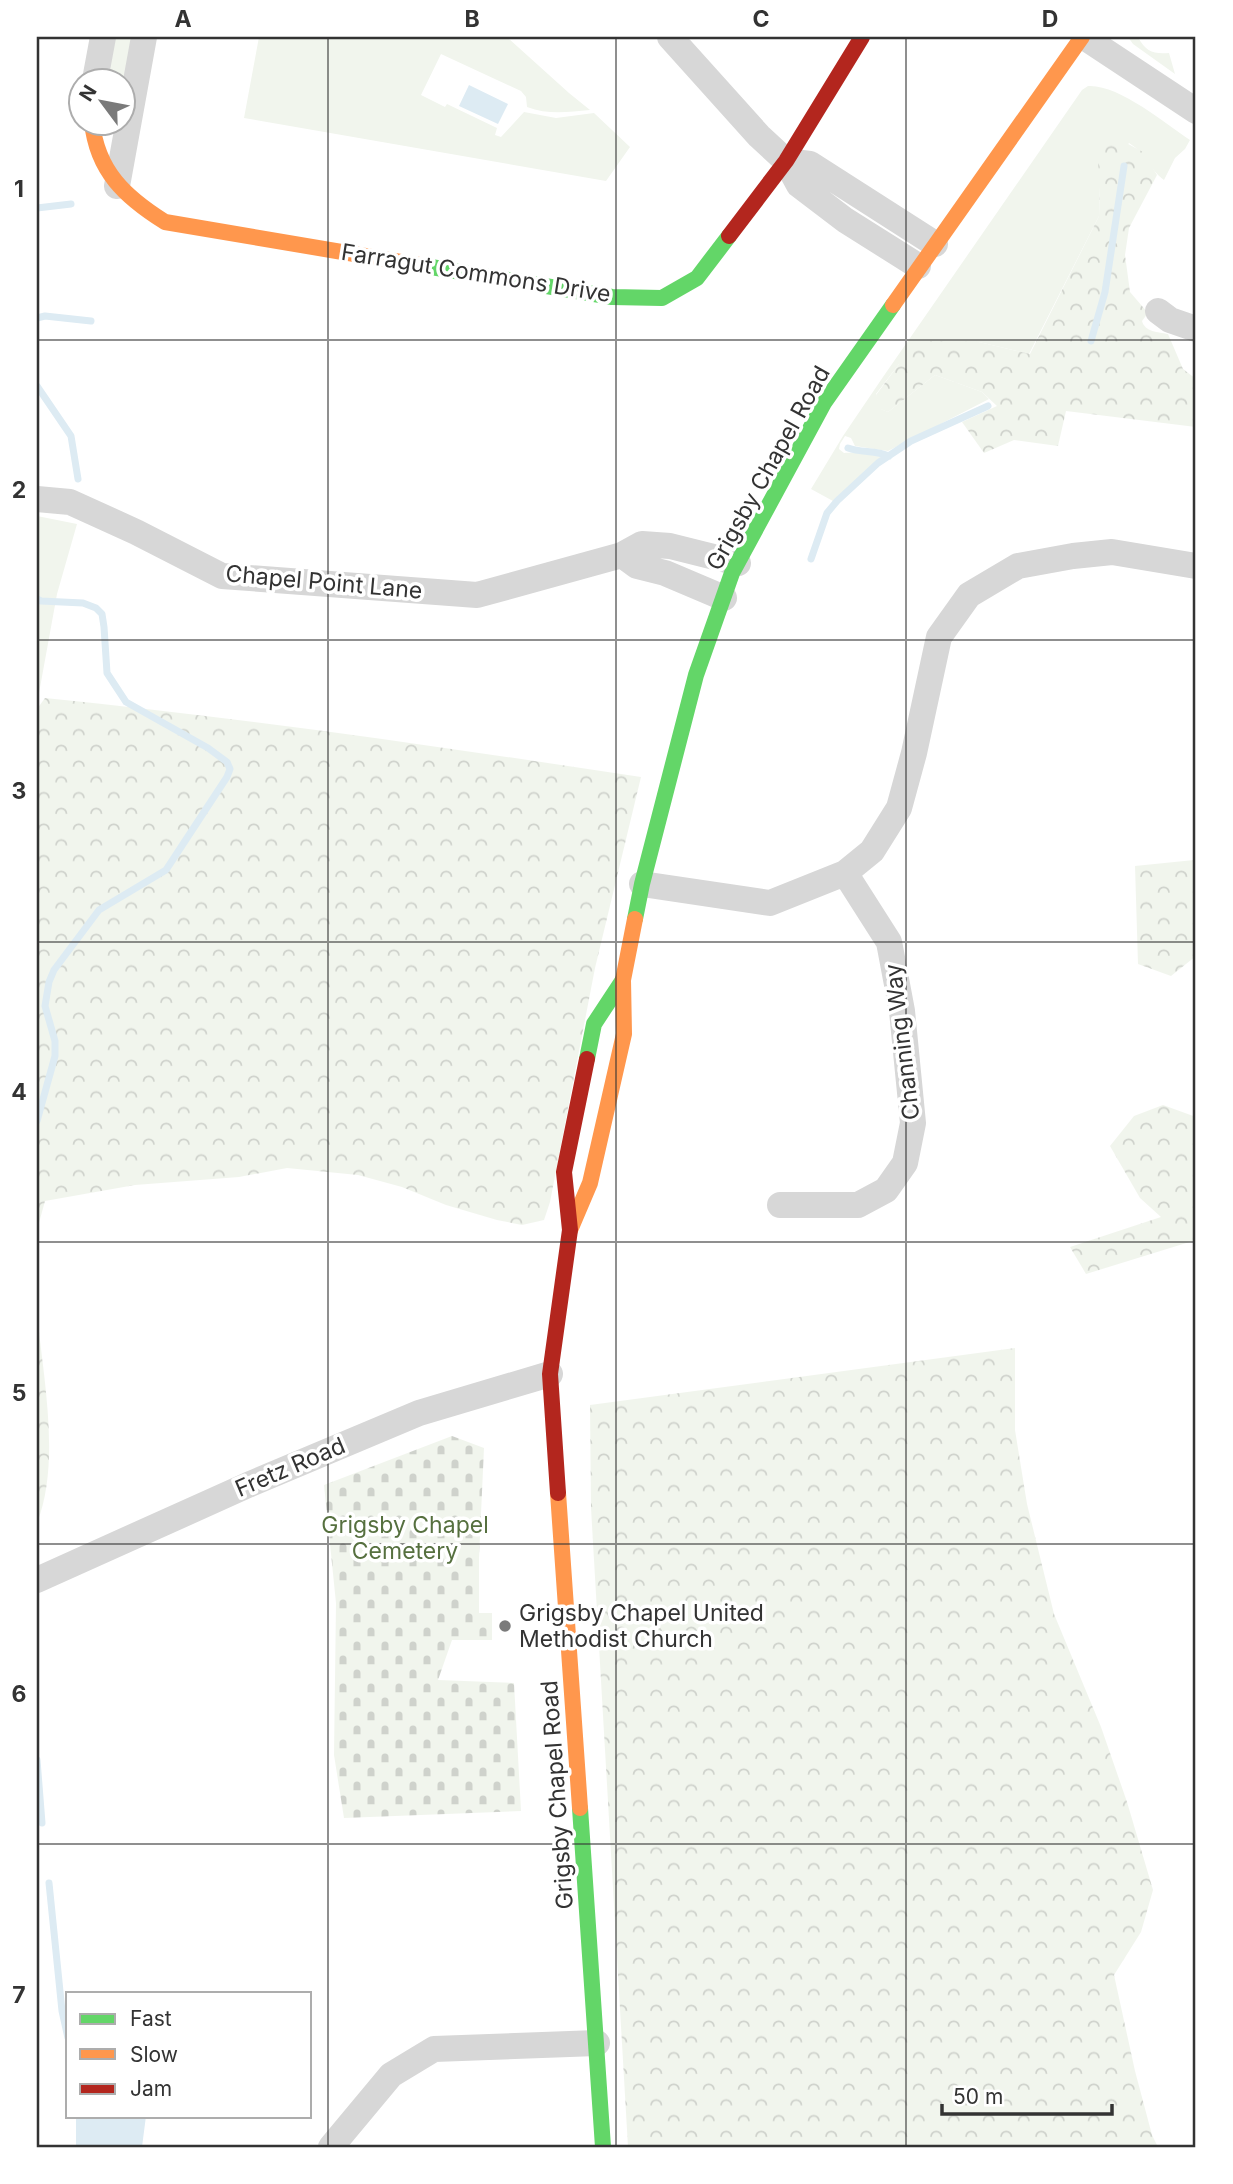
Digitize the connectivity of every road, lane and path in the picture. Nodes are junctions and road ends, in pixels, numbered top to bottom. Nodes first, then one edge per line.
1 (103, 37) edge
2 (144, 37) edge
3 (670, 37) edge
4 (862, 37) edge
5 (1083, 37) edge
6 (98, 66) edge
7 (1196, 111) edge
8 (95, 136) edge
9 (786, 161) junction
10 (117, 186) junction
11 (935, 244) junction
12 (918, 266) junction
13 (1158, 311) dead end
14 (1196, 329) edge
15 (37, 499) edge
16 (622, 555) junction
17 (738, 563) junction
18 (1196, 566) edge
19 (724, 598) junction
20 (845, 873) junction
21 (642, 884) junction
22 (623, 980) junction
23 (779, 1205) dead end
24 (570, 1230) junction
25 (550, 1374) junction
26 (37, 1580) edge
27 (597, 2043) junction
28 (331, 2147) edge
29 (603, 2147) edge

1 - 6 street
2 - 10 street
3 - 9 street
4 - 9 street, Farragut Commons Drive
5 - 7 street
5 - 11 street, Grigsby Chapel Road
8 - 10 street, Farragut Commons Drive
9 - 10 street, Farragut Commons Drive
9 - 11 street
9 - 12 street
11 - 12 street, Grigsby Chapel Road
12 - 17 street, Grigsby Chapel Road
13 - 14 street
15 - 16 street, Chapel Point Lane
16 - 17 street, Chapel Point Lane
16 - 19 street
17 - 19 street, Grigsby Chapel Road
18 - 20 street
19 - 21 street, Grigsby Chapel Road
20 - 21 street
20 - 23 street, Channing Way
21 - 22 street, Grigsby Chapel Road
22 - 24 street, Grigsby Chapel Road
22 - 24 street, Grigsby Chapel Road
24 - 25 street, Grigsby Chapel Road
25 - 26 street, Fretz Road
25 - 27 street, Grigsby Chapel Road
27 - 28 street
27 - 29 street, Grigsby Chapel Road

